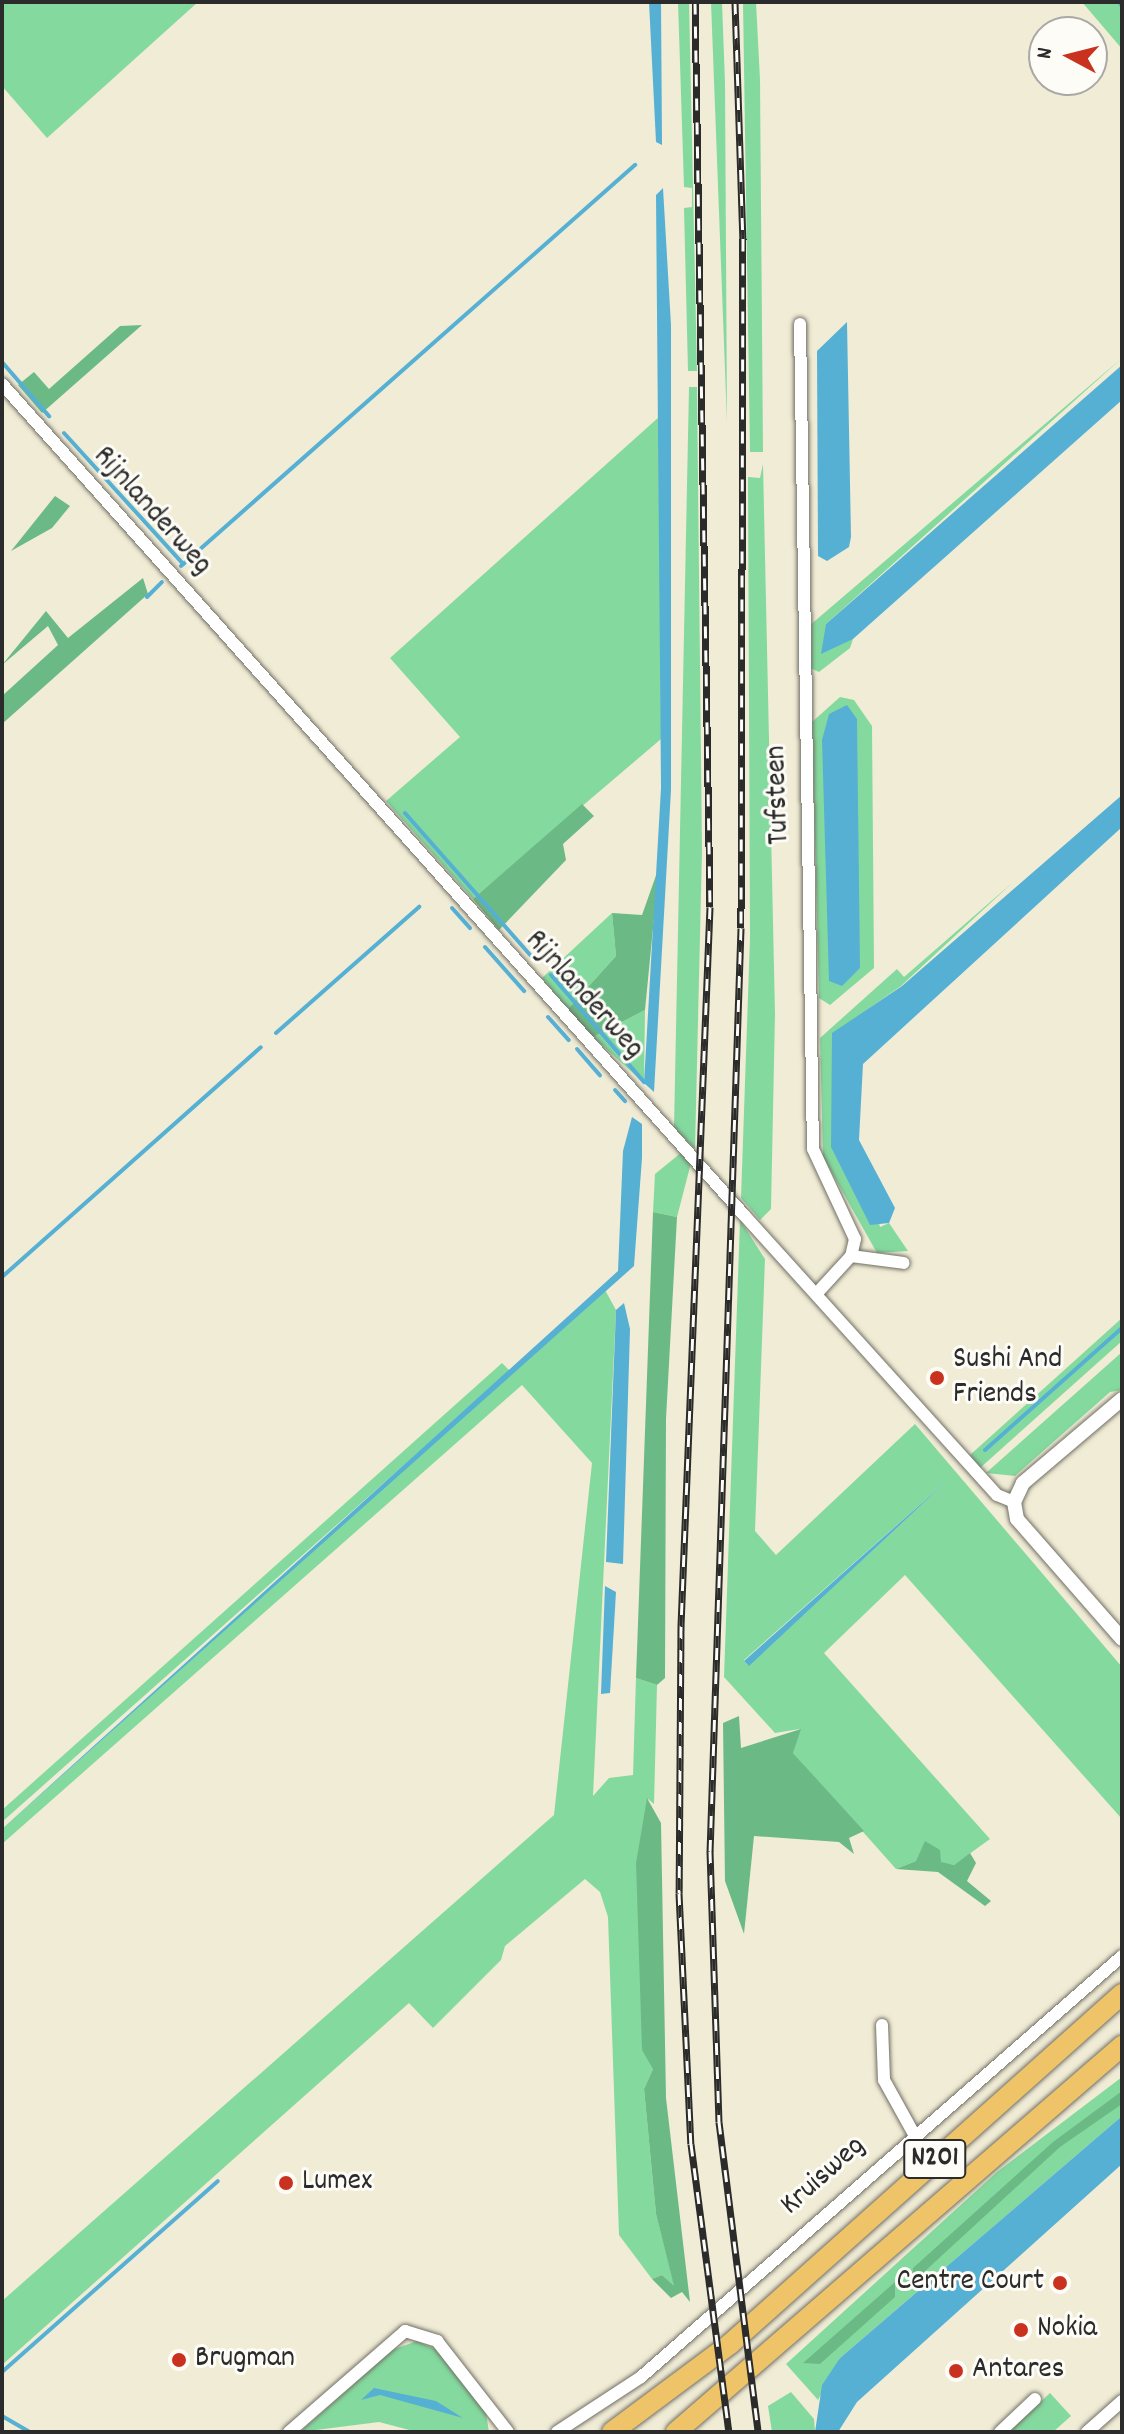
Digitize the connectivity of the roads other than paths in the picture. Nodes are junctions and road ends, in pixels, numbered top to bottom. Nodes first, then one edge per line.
1 (800, 324) dead end
2 (2, 384) edge
3 (851, 1256) junction
4 (904, 1263) dead end
5 (818, 1292) junction
6 (1122, 1399) edge
7 (1014, 1502) junction
8 (1122, 1639) edge
9 (1122, 1956) edge
10 (1122, 1994) edge
11 (882, 2025) dead end
12 (1122, 2046) edge
13 (915, 2136) junction
14 (1035, 2399) dead end
15 (1122, 2401) edge
16 (289, 2432) edge
17 (508, 2432) edge
18 (557, 2432) edge
19 (612, 2432) edge
20 (676, 2432) edge
21 (1000, 2432) edge
22 (1087, 2432) edge

1 - 3 street, Tufsteen
2 - 5 street, Rijnlanderweg
3 - 4 street
3 - 5 street
5 - 7 street, Rijnlanderweg
6 - 7 street
7 - 8 street, Rijnlanderweg
9 - 13 street, Kruisweg
10 - 19 highway, Kruisweg / N201
11 - 13 street
12 - 20 highway, N201
13 - 18 street, Kruisweg
14 - 21 street
15 - 22 street
16 - 17 street

